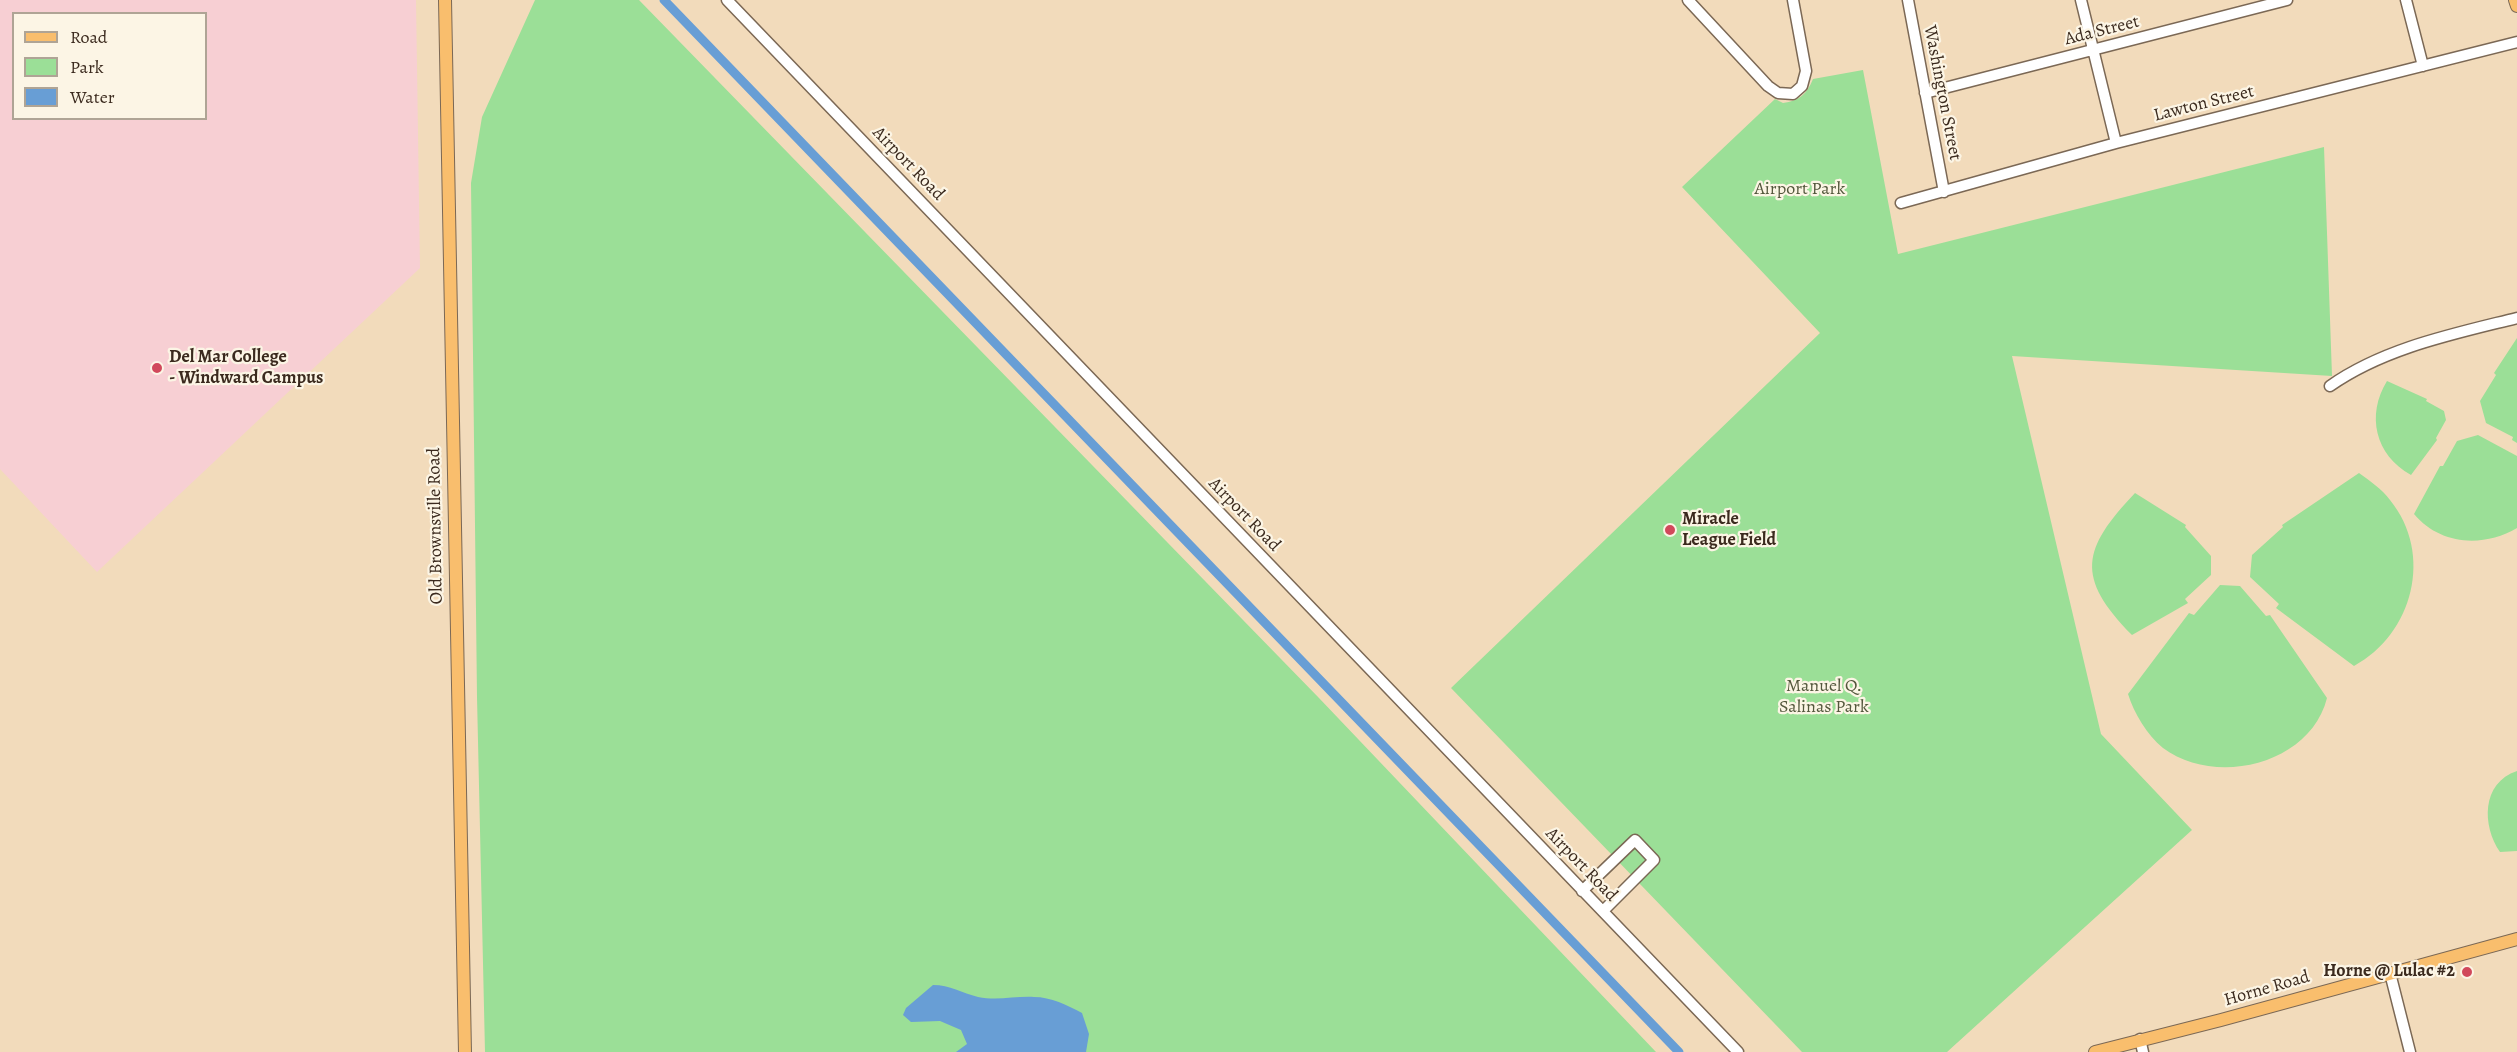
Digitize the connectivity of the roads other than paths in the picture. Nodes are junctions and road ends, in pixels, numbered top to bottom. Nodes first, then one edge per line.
1 (445, 0) edge
2 (727, 0) edge
3 (1688, 0) edge
4 (1793, 0) edge
5 (1908, 0) edge
6 (2081, 0) edge
7 (2286, 0) edge
8 (2406, 0) edge
9 (2515, 0) edge
10 (2517, 6) edge
11 (2517, 42) edge
12 (2094, 50) junction
13 (2423, 66) junction
14 (1925, 93) junction
15 (2116, 143) junction
16 (1944, 192) junction
17 (1900, 203) dead end
18 (2517, 318) edge
19 (2330, 386) dead end
20 (1582, 891) junction
21 (1603, 911) junction
22 (2517, 939) edge
23 (2390, 973) junction
24 (2141, 1046) edge
25 (465, 1052) edge
26 (1738, 1052) edge
27 (2095, 1052) edge
28 (2410, 1052) edge

1 - 25 main road, Old Brownsville Road
2 - 20 street, Airport Road
3 - 4 street
5 - 14 street, Washington Street
6 - 12 street
7 - 12 street, Ada Street
8 - 13 street
9 - 10 main road
11 - 13 street, Lawton Street
12 - 14 street, Ada Street
12 - 15 street
13 - 15 street, Lawton Street
14 - 16 street, Washington Street
15 - 16 street, Lawton Street
16 - 17 street, Lawton Street
18 - 19 street
20 - 21 street, Airport Road
20 - 21 street
21 - 26 street, Airport Road
22 - 23 main road, Horne Road
23 - 24 main road, Horne Road
23 - 28 street
24 - 27 main road, Horne Road

